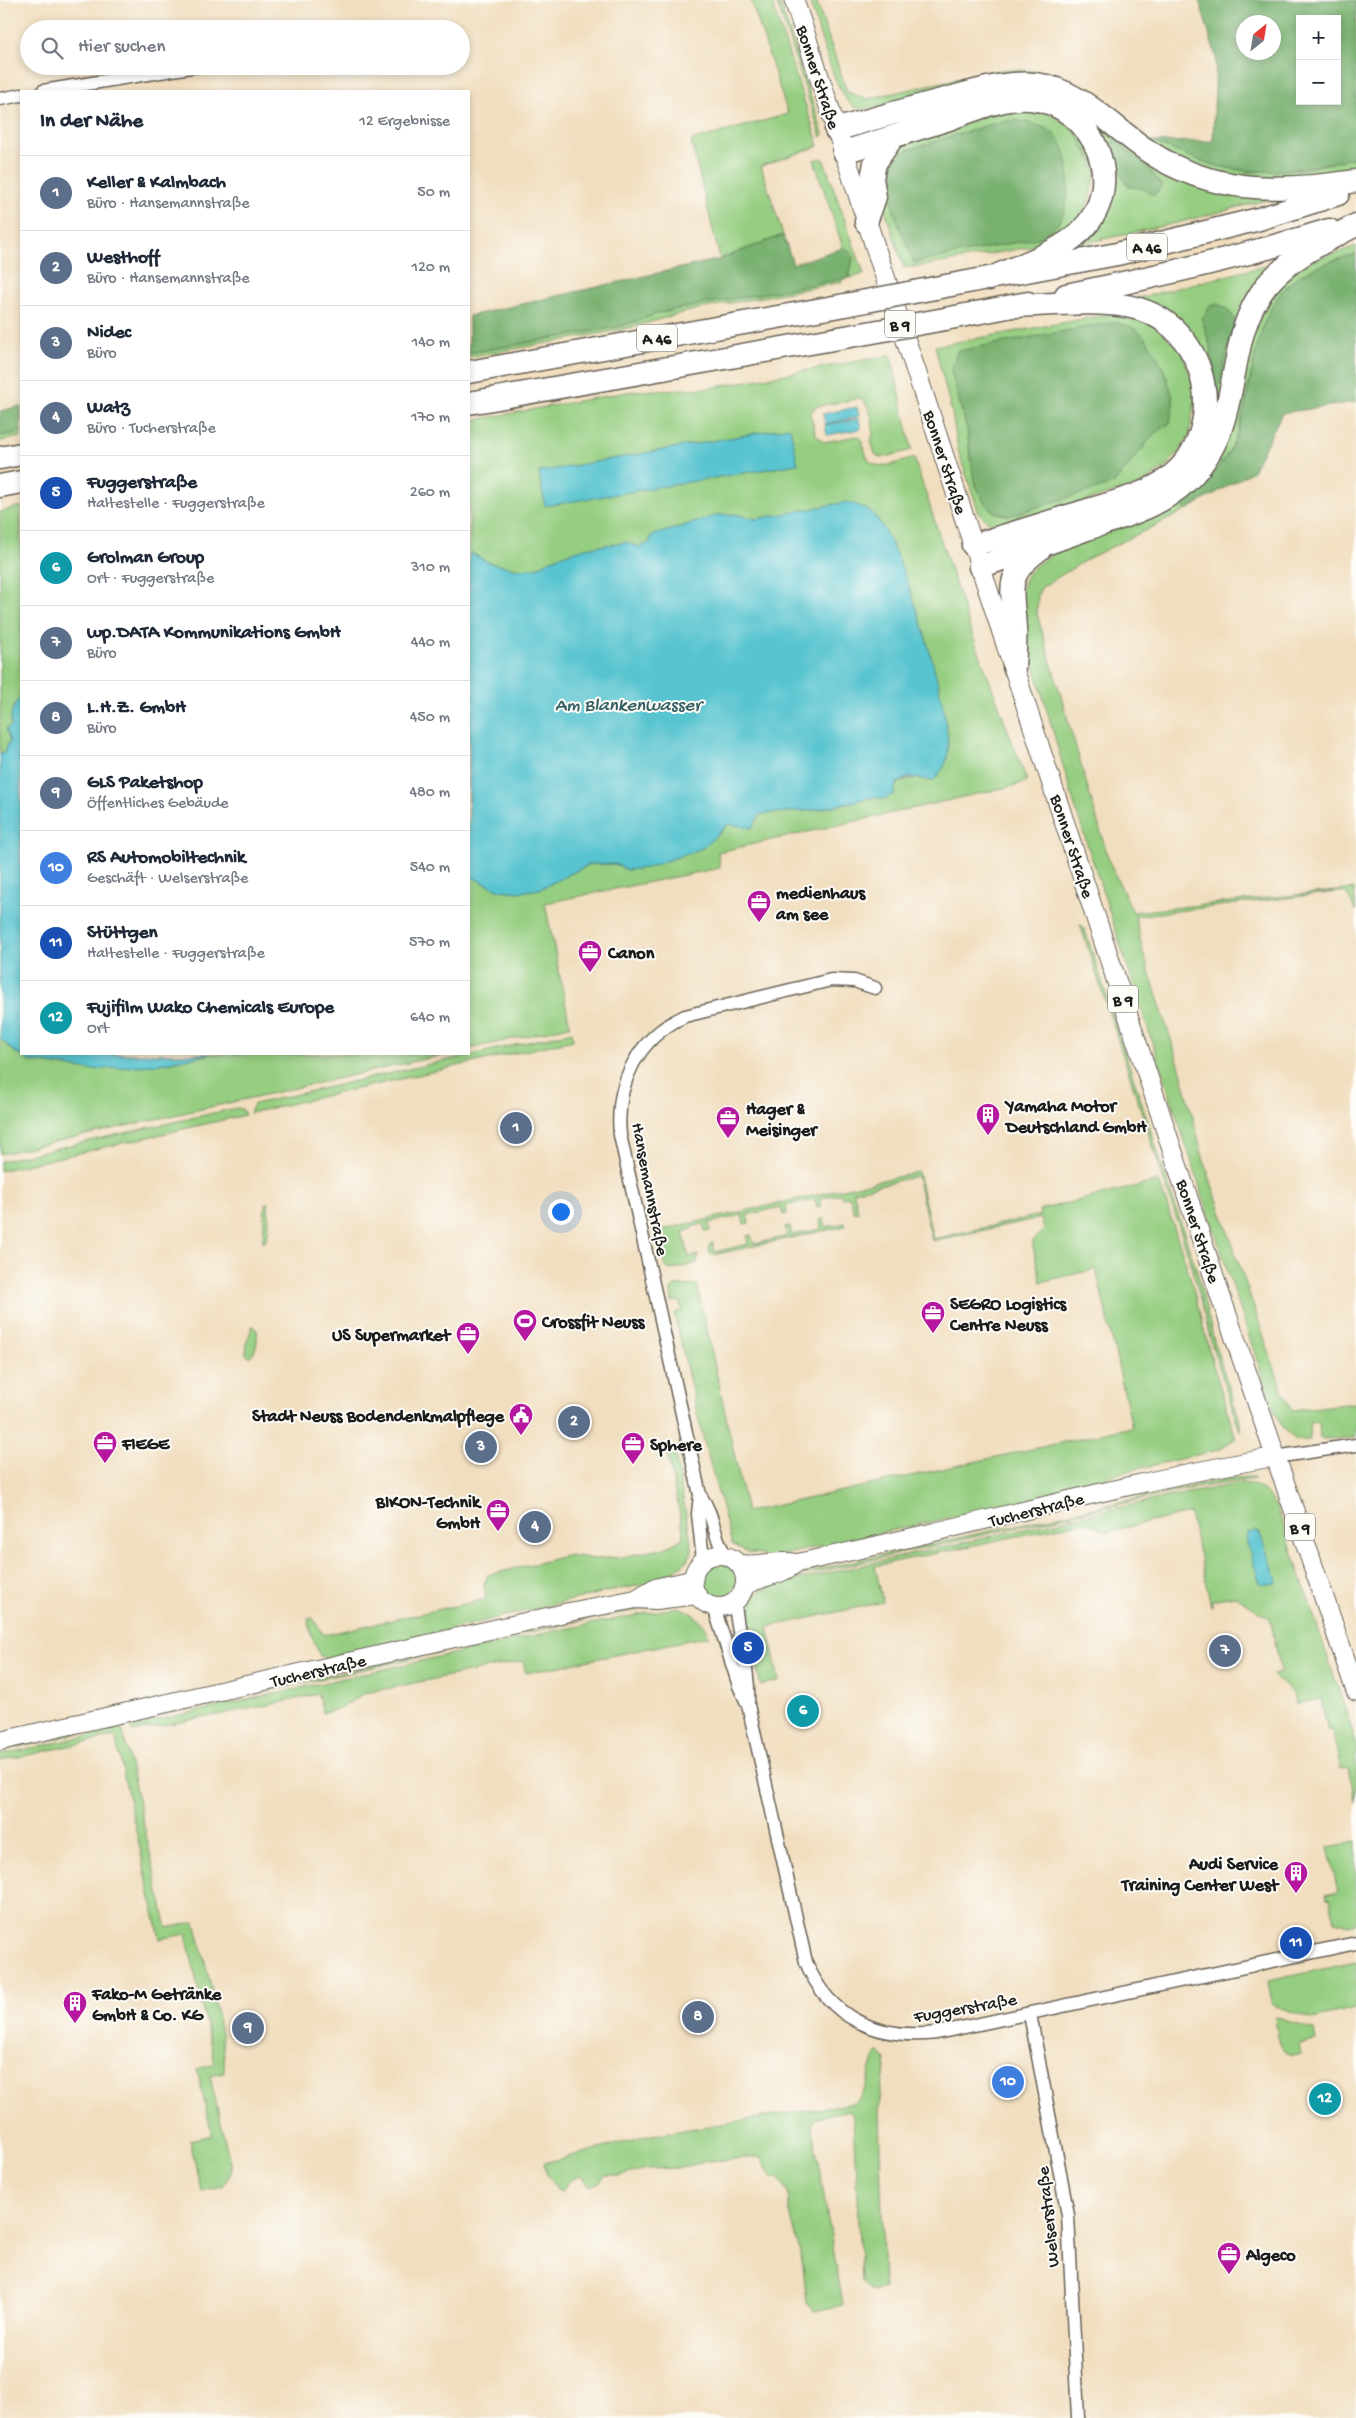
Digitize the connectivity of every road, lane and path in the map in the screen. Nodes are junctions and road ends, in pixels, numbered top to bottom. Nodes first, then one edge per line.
1 (794, 0) edge
2 (142, 75) edge
3 (49, 90) edge
4 (20, 95) edge
5 (0, 99) edge
6 (836, 130) junction
7 (892, 137) junction
8 (844, 152) junction
9 (1356, 181) edge
10 (1356, 189) edge
11 (1356, 221) edge
12 (866, 222) junction
13 (1356, 225) edge
14 (989, 278) junction
15 (1014, 306) junction
16 (470, 372) edge
17 (470, 403) edge
18 (20, 454) edge
19 (0, 458) edge
20 (20, 482) edge
21 (0, 486) edge
22 (1048, 544) junction
23 (973, 545) junction
24 (980, 567) junction
25 (1014, 667) junction
26 (875, 988) dead end
27 (1356, 1445) edge
28 (1275, 1457) junction
29 (700, 1495) junction
30 (703, 1560) junction
31 (733, 1560) junction
32 (797, 1563) junction
33 (694, 1577) junction
34 (746, 1585) junction
35 (697, 1595) junction
36 (636, 1599) junction
37 (734, 1602) junction
38 (714, 1607) junction
39 (1356, 1691) edge
40 (748, 1705) junction
41 (0, 1742) edge
42 (1356, 1942) edge
43 (1030, 2014) junction
44 (1078, 2418) edge

1 - 6 main road, Bonner Straße / B 9
2 - 3 street
4 - 5 street
6 - 8 main road, Bonner Straße / B 9
6 - 9 highway
7 - 8 highway
7 - 12 highway
7 - 14 highway
8 - 12 main road, Bonner Straße / B 9
10 - 14 highway, A 46
11 - 15 highway, A 46
12 - 23 main road, Bonner Straße / B 9
13 - 22 highway
14 - 16 highway, A 46, bridge
15 - 17 highway, A 46, bridge
15 - 23 highway
18 - 19 highway
20 - 21 highway
22 - 24 highway
22 - 25 highway
23 - 24 main road, Bonner Straße / B 9
24 - 25 main road, Bonner Straße / B 9
25 - 28 main road, Bonner Straße / B 9
26 - 29 street, Hansemannstraße
27 - 28 street
28 - 32 main road, Tucherstraße
28 - 39 main road, Bonner Straße / B 9
29 - 30 street, Hansemannstraße
29 - 31 street, Hansemannstraße
30 - 31 main road
30 - 33 main road
31 - 32 main road, Tucherstraße
31 - 34 main road
32 - 34 main road, Tucherstraße
33 - 35 main road
33 - 36 main road, Tucherstraße
34 - 37 main road
35 - 36 main road, Tucherstraße
35 - 38 main road
36 - 41 main road, Tucherstraße
37 - 38 main road
37 - 40 street, Fuggerstraße
38 - 40 street, Fuggerstraße
40 - 43 street, Fuggerstraße
42 - 43 street, Fuggerstraße
43 - 44 street, Welserstraße

